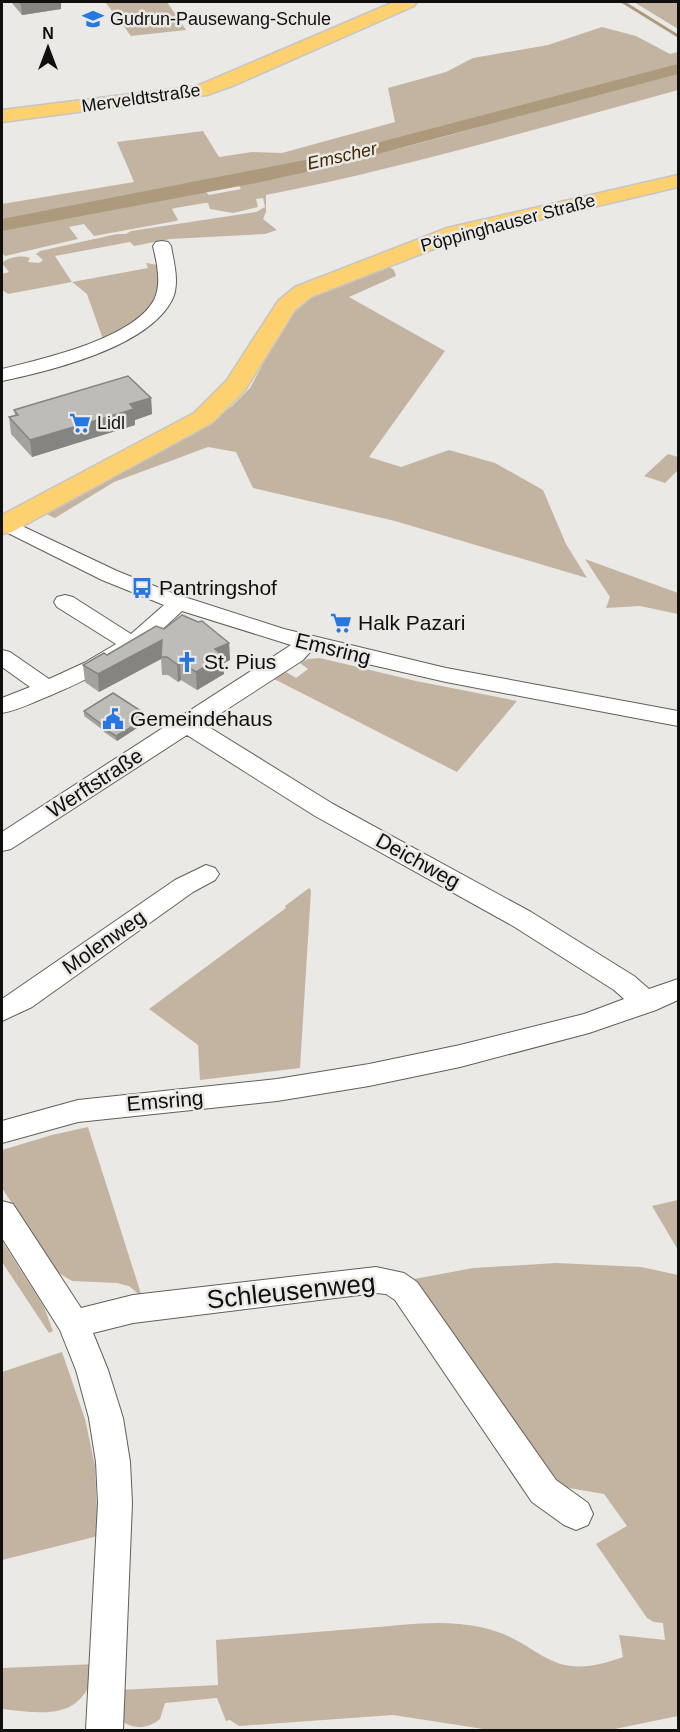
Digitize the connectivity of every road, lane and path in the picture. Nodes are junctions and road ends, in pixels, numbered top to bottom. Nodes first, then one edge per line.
1 (408, 2) edge
2 (2, 116) edge
3 (678, 181) edge
4 (162, 246) dead end
5 (2, 375) edge
6 (3, 524) edge
7 (65, 602) dead end
8 (179, 602) junction
9 (306, 643) junction
10 (131, 644) junction
11 (2, 657) edge
12 (47, 688) junction
13 (2, 705) edge
14 (678, 718) edge
15 (187, 724) junction
16 (2, 843) edge
17 (206, 874) dead end
18 (678, 989) edge
19 (646, 1003) junction
20 (2, 1011) edge
21 (2, 1132) edge
22 (2, 1213) edge
23 (74, 1324) junction
24 (576, 1514) dead end
25 (104, 1729) edge

1 - 2 main road, Merveldtstraße
3 - 6 main road, Pöppinghauser Straße
4 - 5 street
6 - 8 street, Emsring
7 - 10 street
8 - 9 street, Emsring
8 - 10 street
9 - 14 street, Emsring
9 - 15 street, Werftstraße
10 - 12 street
11 - 12 street
12 - 13 street
15 - 16 street, Werftstraße
15 - 19 street, Deichweg
17 - 20 street, Molenweg
18 - 19 street, Emsring
19 - 21 street, Emsring
22 - 23 street
23 - 24 street, Schleusenweg
23 - 25 street

